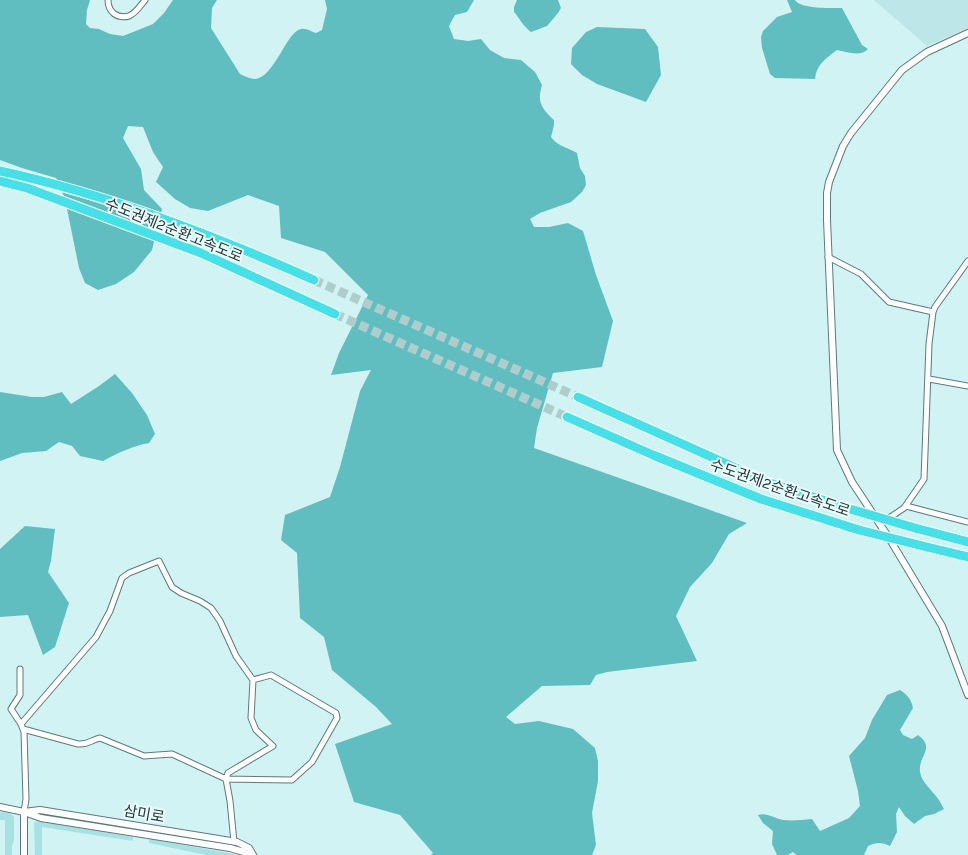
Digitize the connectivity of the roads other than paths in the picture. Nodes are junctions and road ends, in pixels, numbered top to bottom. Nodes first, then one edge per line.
1 (108, 0) edge
2 (145, 0) edge
3 (968, 33) edge
4 (0, 171) edge
5 (0, 181) edge
6 (828, 256) junction
7 (968, 261) edge
8 (314, 280) tunnel mouth
9 (933, 312) junction
10 (335, 314) tunnel mouth
11 (929, 379) junction
12 (968, 386) edge
13 (578, 397) tunnel mouth
14 (567, 417) tunnel mouth
15 (906, 506) junction
16 (968, 522) edge
17 (880, 524) junction
18 (968, 542) edge
19 (968, 556) edge
20 (20, 669) dead end
21 (253, 680) junction
22 (968, 695) edge
23 (22, 727) junction
24 (226, 779) junction
25 (0, 807) edge
26 (24, 812) junction
27 (234, 842) junction
28 (24, 855) edge
29 (246, 855) edge
30 (253, 855) edge

1 - 2 street
3 - 6 street
4 - 8 highway, 수도권제2순환고속도로
5 - 10 highway, 수도권제2순환고속도로
6 - 9 street
6 - 17 street
7 - 9 street
9 - 11 street
11 - 12 street
11 - 15 street
13 - 18 highway, 수도권제2순환고속도로, bridge
14 - 19 highway, 수도권제2순환고속도로, bridge
15 - 16 street
15 - 17 street
17 - 22 street
20 - 23 street
21 - 23 street
21 - 24 street
21 - 24 street
23 - 24 street
23 - 26 street
24 - 27 street
25 - 26 street, 삼미로
26 - 27 street, 삼미로
26 - 28 street
26 - 29 street, 삼미로
27 - 30 street, 삼미로

